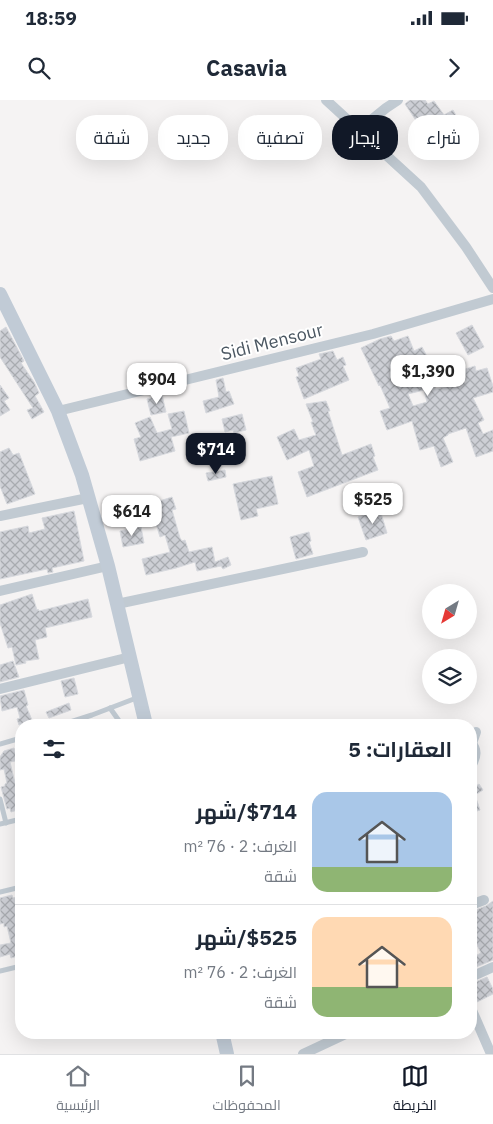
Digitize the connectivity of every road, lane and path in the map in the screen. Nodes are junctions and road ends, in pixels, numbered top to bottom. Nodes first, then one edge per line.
1 (326, 100) edge
2 (398, 100) edge
3 (342, 115) edge
4 (377, 115) edge
5 (392, 160) edge
6 (493, 288) edge
7 (0, 294) edge
8 (493, 299) edge
9 (58, 410) junction
10 (88, 498) junction
11 (0, 516) edge
12 (363, 552) dead end
13 (108, 566) junction
14 (0, 591) edge
15 (117, 604) junction
16 (130, 657) junction
17 (0, 688) edge
18 (139, 697) junction
19 (110, 708) junction
20 (78, 719) edge
21 (118, 719) edge
22 (144, 719) edge
23 (15, 740) edge
24 (0, 744) edge
25 (0, 799) edge
26 (15, 821) edge
27 (6, 823) junction
28 (0, 824) edge
29 (15, 888) edge
30 (0, 892) edge
31 (484, 900) dead end
32 (477, 903) edge
33 (15, 968) edge
34 (493, 968) edge
35 (0, 972) edge
36 (477, 975) edge
37 (477, 1022) edge
38 (224, 1039) edge
39 (335, 1039) edge
40 (227, 1054) edge
41 (303, 1054) edge
42 (491, 1054) edge

1 - 3 street
2 - 4 street
5 - 6 street
7 - 9 main road
8 - 9 street, Sidi Mensour
9 - 10 main road
10 - 11 street
10 - 13 main road
12 - 15 street
13 - 14 street
13 - 15 main road
15 - 16 main road
16 - 17 street
16 - 18 main road
18 - 19 lane
18 - 22 main road
19 - 20 lane
19 - 21 lane
23 - 24 lane
25 - 27 lane
26 - 27 lane
27 - 28 lane
29 - 30 lane
31 - 32 street
33 - 35 lane
34 - 36 street
37 - 42 street
38 - 40 main road
39 - 41 street

